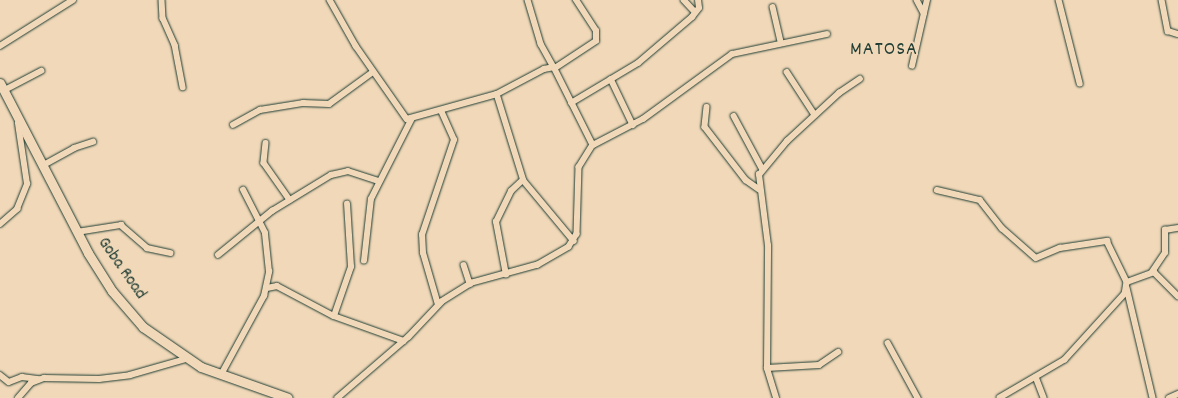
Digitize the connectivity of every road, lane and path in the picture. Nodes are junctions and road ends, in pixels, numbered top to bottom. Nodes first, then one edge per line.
1 (63, 0) edge
2 (74, 0) edge
3 (162, 0) edge
4 (330, 0) edge
5 (528, 0) edge
6 (576, 0) edge
7 (684, 0) edge
8 (698, 0) edge
9 (917, 0) edge
10 (927, 0) edge
11 (1059, 0) edge
12 (1162, 0) edge
13 (773, 7) dead end
14 (60, 9) junction
15 (696, 12) junction
16 (924, 14) junction
17 (827, 34) dead end
18 (1178, 34) edge
19 (781, 44) junction
20 (0, 46) edge
21 (912, 66) dead end
22 (555, 68) junction
23 (41, 71) dead end
24 (374, 72) junction
25 (787, 72) dead end
26 (860, 79) dead end
27 (611, 80) junction
28 (1080, 83) dead end
29 (2, 86) edge
30 (183, 87) dead end
31 (497, 94) junction
32 (571, 103) junction
33 (707, 107) dead end
34 (440, 112) junction
35 (815, 115) junction
36 (734, 116) dead end
37 (17, 117) junction
38 (411, 120) junction
39 (234, 125) dead end
40 (633, 125) junction
41 (93, 142) dead end
42 (266, 143) dead end
43 (592, 145) junction
44 (42, 166) junction
45 (762, 168) junction
46 (524, 180) junction
47 (379, 181) junction
48 (759, 189) junction
49 (243, 190) dead end
50 (937, 190) dead end
51 (290, 200) junction
52 (347, 204) dead end
53 (260, 221) junction
54 (0, 224) edge
55 (1178, 228) edge
56 (77, 232) junction
57 (574, 242) junction
58 (170, 253) dead end
59 (218, 255) dead end
60 (364, 261) dead end
61 (464, 265) dead end
62 (1152, 272) junction
63 (506, 275) junction
64 (470, 284) junction
65 (1127, 285) junction
66 (267, 288) junction
67 (1178, 296) edge
68 (438, 305) junction
69 (334, 316) junction
70 (404, 341) junction
71 (888, 343) dead end
72 (838, 352) dead end
73 (186, 358) junction
74 (767, 368) junction
75 (222, 373) junction
76 (0, 375) edge
77 (1036, 377) junction
78 (39, 379) junction
79 (1178, 394) edge
80 (18, 398) edge
81 (288, 398) edge
82 (338, 398) edge
83 (776, 398) edge
84 (918, 398) edge
85 (1000, 398) edge
86 (1044, 398) edge
87 (1153, 398) edge
88 (1169, 398) edge

1 - 14 street
2 - 14 street
3 - 30 street
4 - 24 street
5 - 22 street
6 - 22 street
7 - 15 street
8 - 15 street
9 - 16 street
10 - 16 street
11 - 28 street
12 - 18 street
13 - 19 street
14 - 20 street
15 - 27 street
16 - 21 street
17 - 19 street
19 - 40 street
22 - 31 street
22 - 32 street
23 - 29 street
24 - 38 street
24 - 39 street
25 - 35 street
26 - 35 street
27 - 32 street
27 - 40 street
29 - 37 main road, Goba Road
31 - 34 street
31 - 46 street
32 - 43 street
33 - 48 street
34 - 38 street
34 - 68 street
35 - 45 street
36 - 45 street
37 - 44 main road, Goba Road
37 - 54 street
38 - 47 street
40 - 43 street
41 - 44 street
42 - 51 street
43 - 57 street
44 - 56 main road, Goba Road
45 - 48 street
46 - 57 street
46 - 63 street
47 - 51 street
47 - 60 street
48 - 74 street
49 - 53 street
50 - 65 street
51 - 53 street
52 - 69 street
53 - 59 street
53 - 66 street
55 - 62 street
56 - 58 street
56 - 73 main road, Goba Road
57 - 63 street
61 - 64 street
62 - 65 street
62 - 67 street
63 - 64 street
64 - 68 street
65 - 77 street
65 - 87 street
66 - 69 street
66 - 75 street
68 - 70 street
69 - 70 street
70 - 82 street
71 - 84 street
72 - 74 street
73 - 75 main road, Goba Road
73 - 78 street
74 - 83 street
75 - 81 main road, Goba Road
76 - 78 street
77 - 85 street
77 - 86 street
78 - 80 street
79 - 88 street

